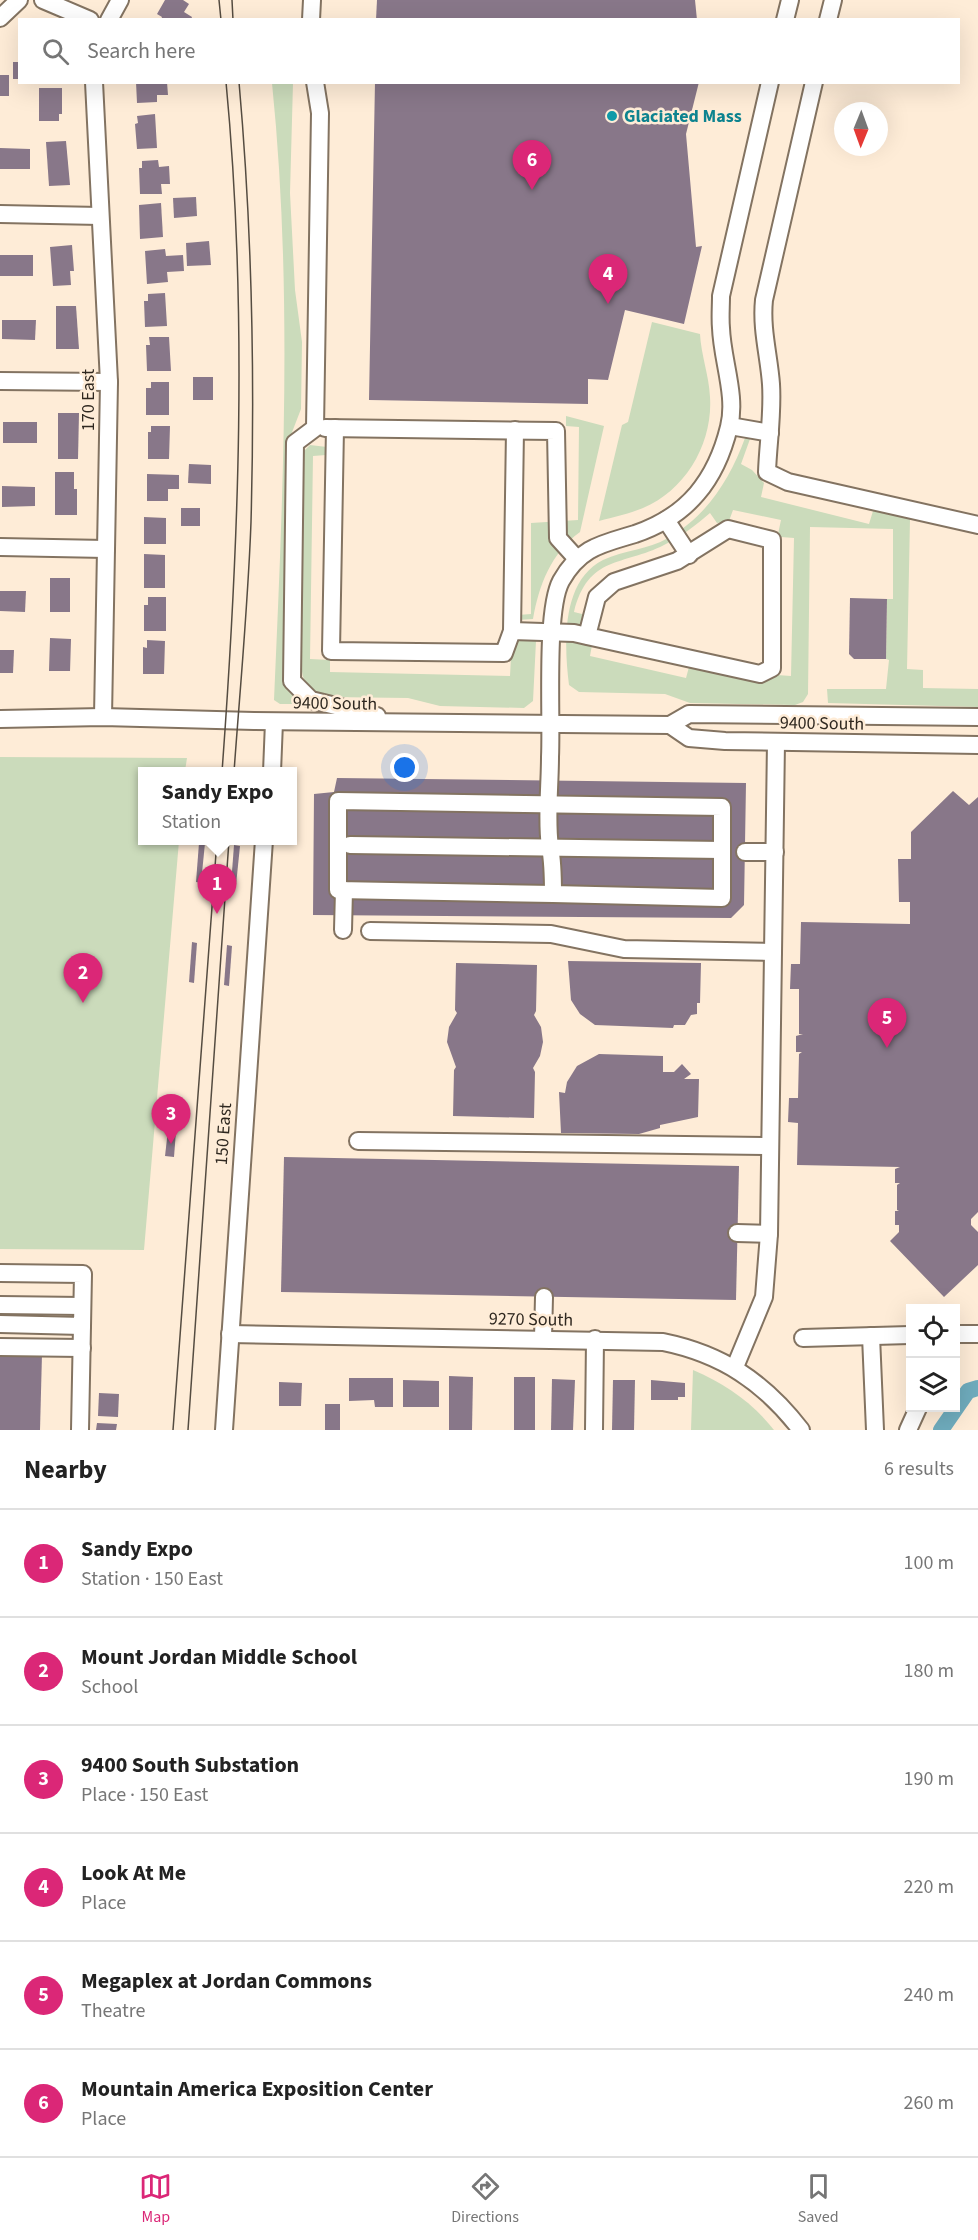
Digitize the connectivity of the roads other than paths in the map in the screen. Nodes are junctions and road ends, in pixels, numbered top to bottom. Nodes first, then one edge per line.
1 (19, 0) edge
2 (43, 0) edge
3 (120, 0) edge
4 (312, 0) edge
5 (790, 0) edge
6 (833, 0) edge
7 (0, 18) edge
8 (85, 18) edge
9 (110, 18) edge
10 (311, 18) edge
11 (786, 18) edge
12 (828, 18) edge
13 (94, 84) edge
14 (315, 84) edge
15 (770, 84) edge
16 (814, 84) edge
17 (0, 214) edge
18 (100, 216) junction
19 (0, 381) edge
20 (109, 382) junction
21 (730, 426) junction
22 (315, 428) junction
23 (335, 428) junction
24 (514, 430) junction
25 (770, 433) junction
26 (666, 519) junction
27 (978, 525) edge
28 (0, 547) edge
29 (106, 549) junction
30 (689, 555) junction
31 (577, 560) junction
32 (512, 631) junction
33 (552, 633) junction
34 (587, 636) junction
35 (103, 717) junction
36 (978, 717) edge
37 (0, 719) edge
38 (274, 722) junction
39 (408, 723) junction
40 (551, 725) junction
41 (670, 725) junction
42 (776, 742) junction
43 (978, 745) edge
44 (272, 767) edge
45 (550, 804) junction
46 (264, 845) edge
47 (350, 845) dead end
48 (550, 847) junction
49 (722, 850) junction
50 (744, 852) dead end
51 (775, 852) junction
52 (344, 890) junction
53 (554, 894) junction
54 (343, 930) dead end
55 (370, 931) dead end
56 (773, 951) junction
57 (358, 1142) dead end
58 (770, 1146) junction
59 (737, 1233) dead end
60 (768, 1234) junction
61 (0, 1273) edge
62 (544, 1297) dead end
63 (0, 1305) edge
64 (82, 1306) junction
65 (0, 1324) edge
66 (82, 1326) junction
67 (230, 1334) junction
68 (960, 1334) edge
69 (978, 1334) edge
70 (906, 1335) edge
71 (871, 1336) junction
72 (543, 1338) junction
73 (803, 1338) dead end
74 (595, 1339) junction
75 (0, 1347) edge
76 (81, 1348) junction
77 (735, 1366) junction
78 (916, 1412) edge
79 (80, 1430) edge
80 (224, 1430) edge
81 (594, 1430) edge
82 (801, 1430) edge
83 (875, 1430) edge
84 (908, 1430) edge

1 - 7 street
2 - 8 street
3 - 9 street
4 - 10 street
5 - 11 street
6 - 12 street
13 - 18 street, 170 East
14 - 22 street
15 - 21 street
16 - 25 street
17 - 18 street
18 - 20 street, 170 East
19 - 20 street
20 - 29 street, 170 East
21 - 25 street
21 - 26 street
22 - 23 street
22 - 39 street
23 - 24 street
23 - 32 street
24 - 31 street
24 - 32 street
25 - 27 street
26 - 30 street
26 - 31 street
28 - 29 street
29 - 35 street, 170 East
30 - 34 street
30 - 34 street
31 - 33 street
32 - 33 street
33 - 34 street
33 - 40 street
35 - 37 street, 9400 South
35 - 38 street, 9400 South
36 - 41 street, 9400 South
38 - 39 street, 9400 South
38 - 44 street
39 - 40 street, 9400 South
40 - 41 street, 9400 South
40 - 45 street
41 - 42 street, 9400 South
42 - 43 street, 9400 South
42 - 51 street
45 - 48 street
45 - 49 street
45 - 52 street
46 - 67 street, 150 East
47 - 48 street
48 - 49 street
48 - 53 street
49 - 53 street
50 - 51 street
51 - 56 street
52 - 53 street
52 - 54 street
55 - 56 street
56 - 58 street
57 - 58 street
58 - 60 street
59 - 60 street
60 - 77 street
61 - 64 street
62 - 72 street
63 - 64 street
64 - 66 street
65 - 66 street
66 - 76 street
67 - 72 street, 9270 South
67 - 80 street, 150 East
68 - 69 street
70 - 71 street
71 - 73 street
71 - 83 street
72 - 74 street, 9270 South
74 - 77 street, 9270 South
74 - 81 street
75 - 76 street
76 - 79 street
77 - 82 street, 9270 South
78 - 84 street

